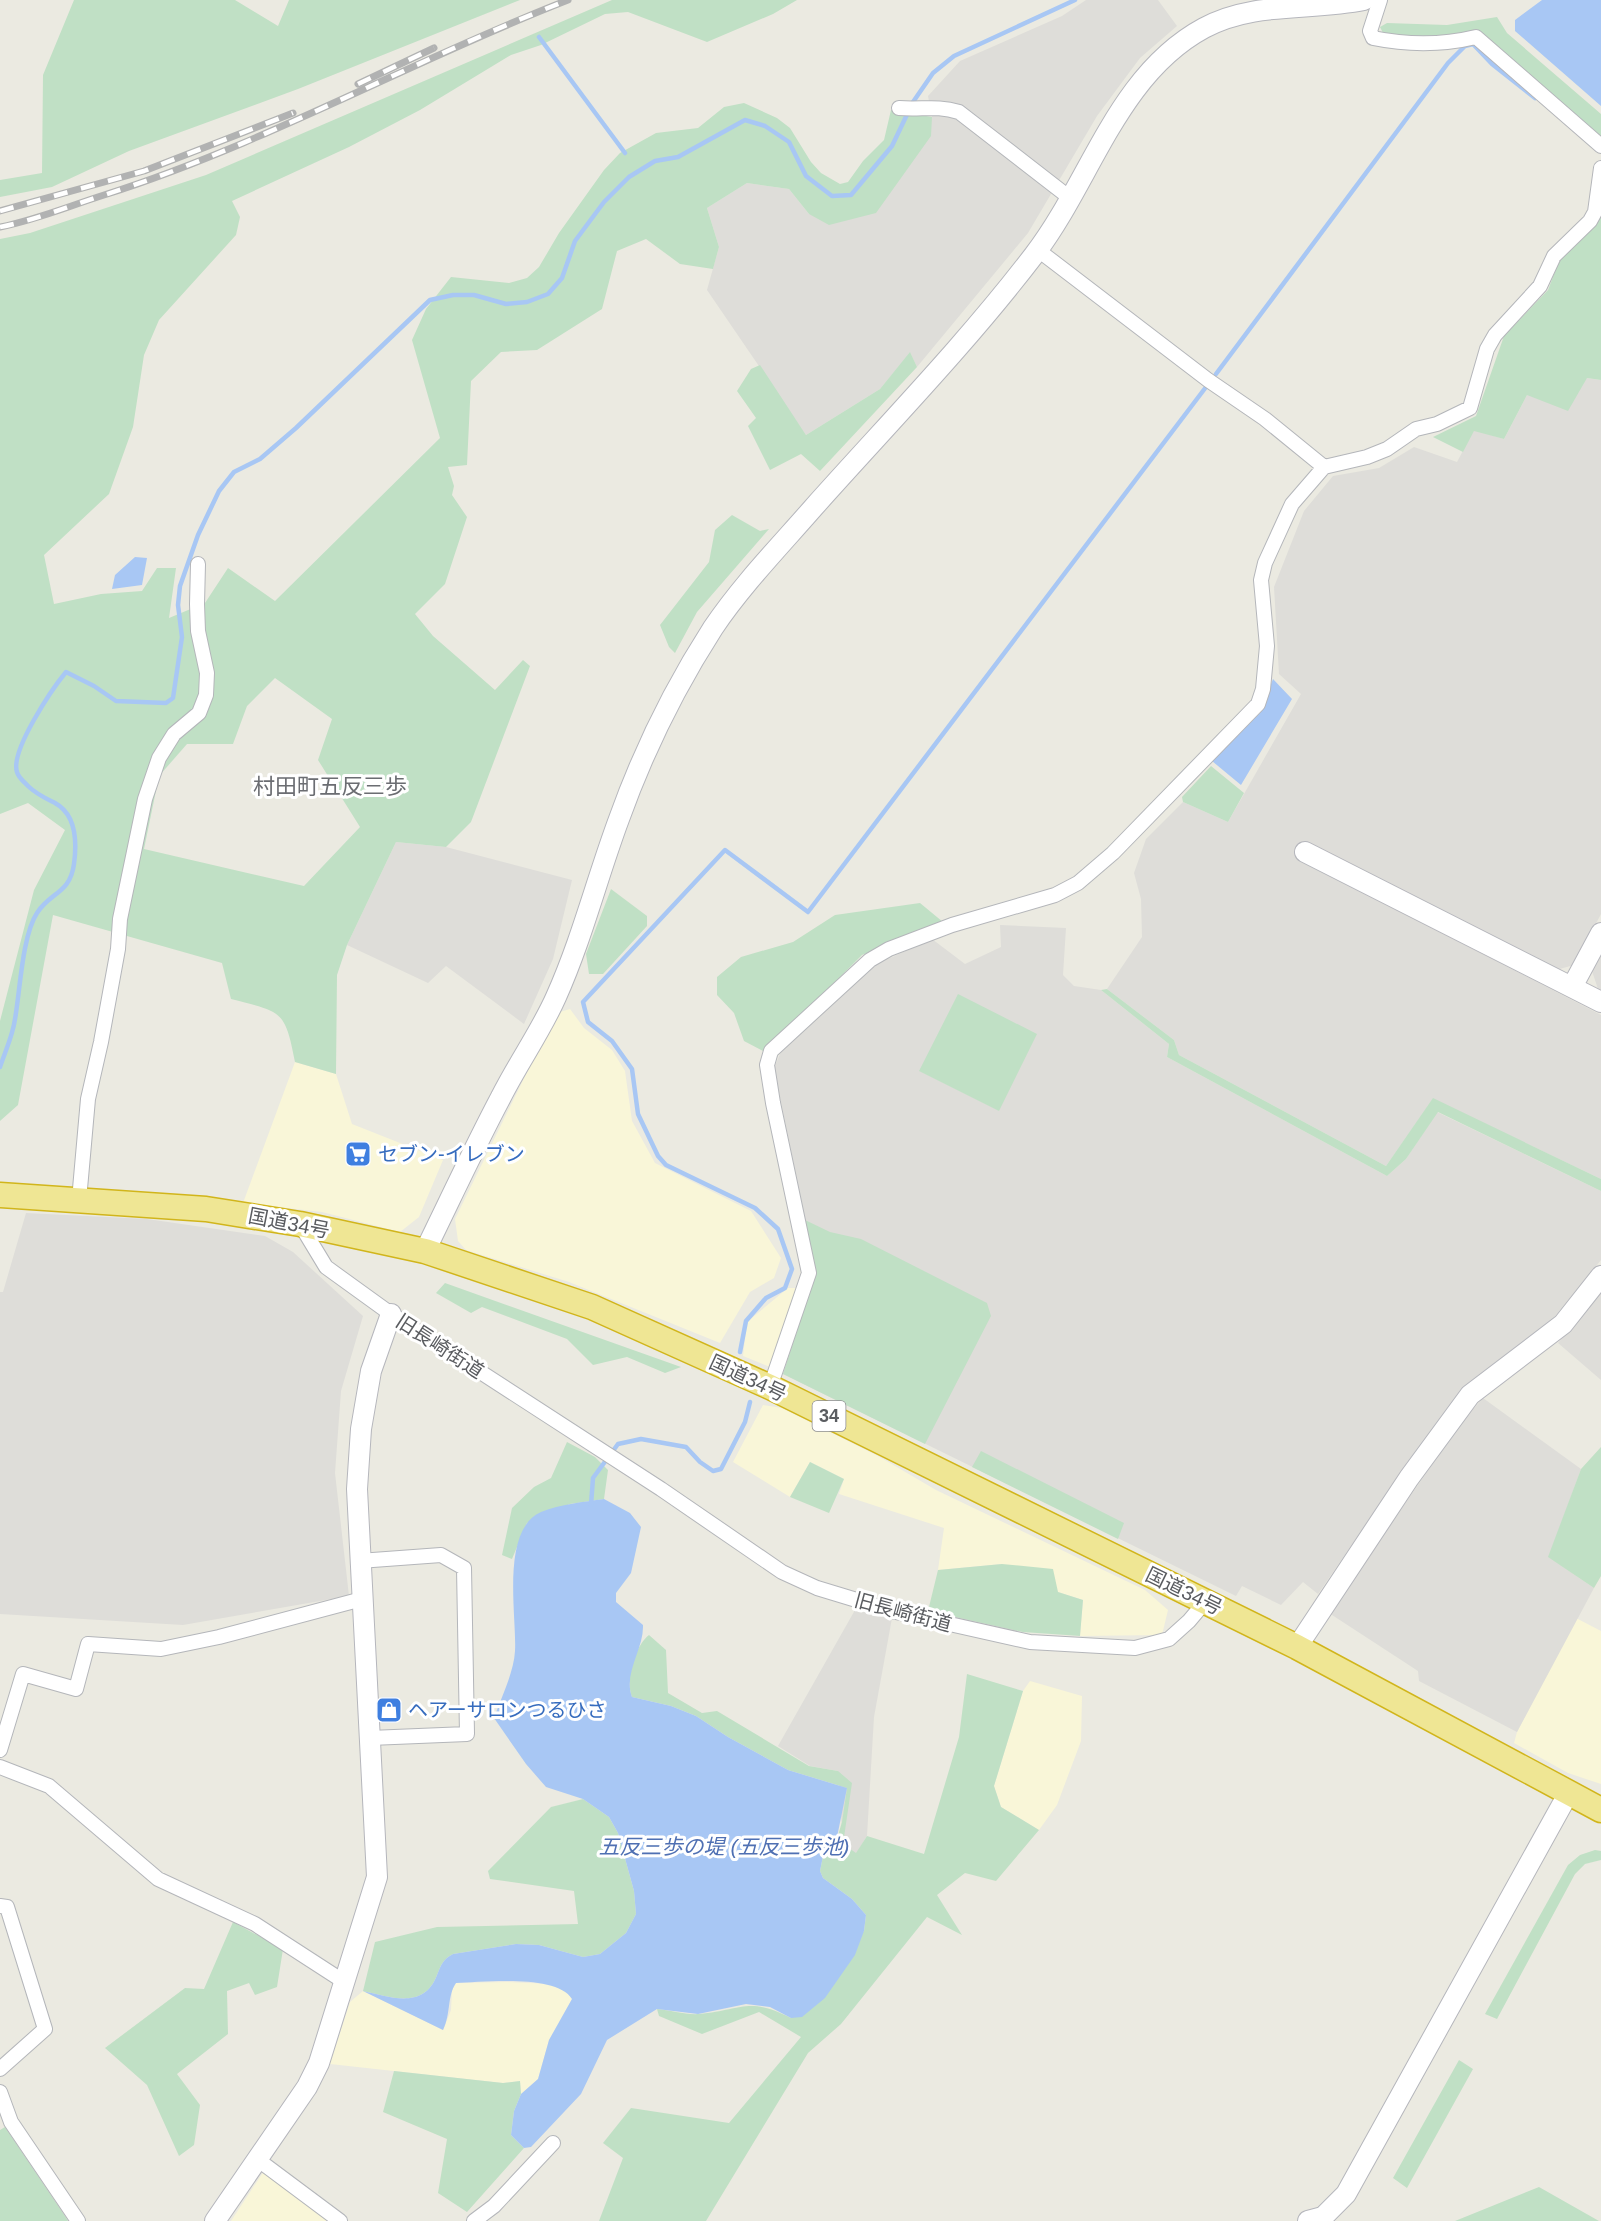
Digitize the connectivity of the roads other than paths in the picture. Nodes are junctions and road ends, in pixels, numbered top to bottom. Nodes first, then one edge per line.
1 (1364, 0) edge
2 (1380, 0) edge
3 (899, 108) dead end
4 (1601, 146) edge
5 (1601, 168) edge
6 (1070, 198) junction
7 (1038, 250) junction
8 (1324, 467) junction
9 (198, 564) dead end
10 (1305, 852) dead end
11 (1601, 933) edge
12 (1572, 987) junction
13 (1601, 1002) edge
14 (0, 1195) edge
15 (79, 1200) junction
16 (300, 1224) junction
17 (425, 1251) junction
18 (1601, 1276) edge
19 (391, 1314) junction
20 (770, 1387) junction
21 (360, 1561) junction
22 (362, 1599) junction
23 (1205, 1602) junction
24 (1297, 1647) junction
25 (370, 1738) junction
26 (0, 1750) edge
27 (0, 1767) edge
28 (1568, 1794) junction
29 (1601, 1810) edge
30 (0, 1906) edge
31 (346, 1983) junction
32 (0, 2069) edge
33 (0, 2092) edge
34 (553, 2143) dead end
35 (257, 2159) junction
36 (78, 2221) edge
37 (215, 2221) edge
38 (340, 2221) edge
39 (474, 2221) edge
40 (1308, 2221) edge

1 - 6 street
2 - 4 street
3 - 6 street
5 - 8 street
6 - 7 street
7 - 8 street
7 - 17 street
8 - 20 street
9 - 15 street
10 - 12 street
11 - 12 street
12 - 13 street
14 - 15 highway, 国道34号 / 34
15 - 16 highway, 国道34号 / 34
16 - 17 highway, 国道34号 / 34
16 - 19 street, 旧長崎街道
17 - 20 highway, 国道34号 / 34
18 - 24 street
19 - 21 street
19 - 23 street, 旧長崎街道
20 - 23 highway, 国道34号 / 34
21 - 22 street
21 - 25 street
22 - 25 street
22 - 26 street
23 - 24 highway, 国道34号 / 34
24 - 28 highway, 国道34号 / 34
25 - 31 street
27 - 31 street
28 - 29 highway, 国道34号 / 34
28 - 40 street
30 - 32 street
31 - 35 street
33 - 36 street
34 - 39 street
35 - 37 street
35 - 38 street

